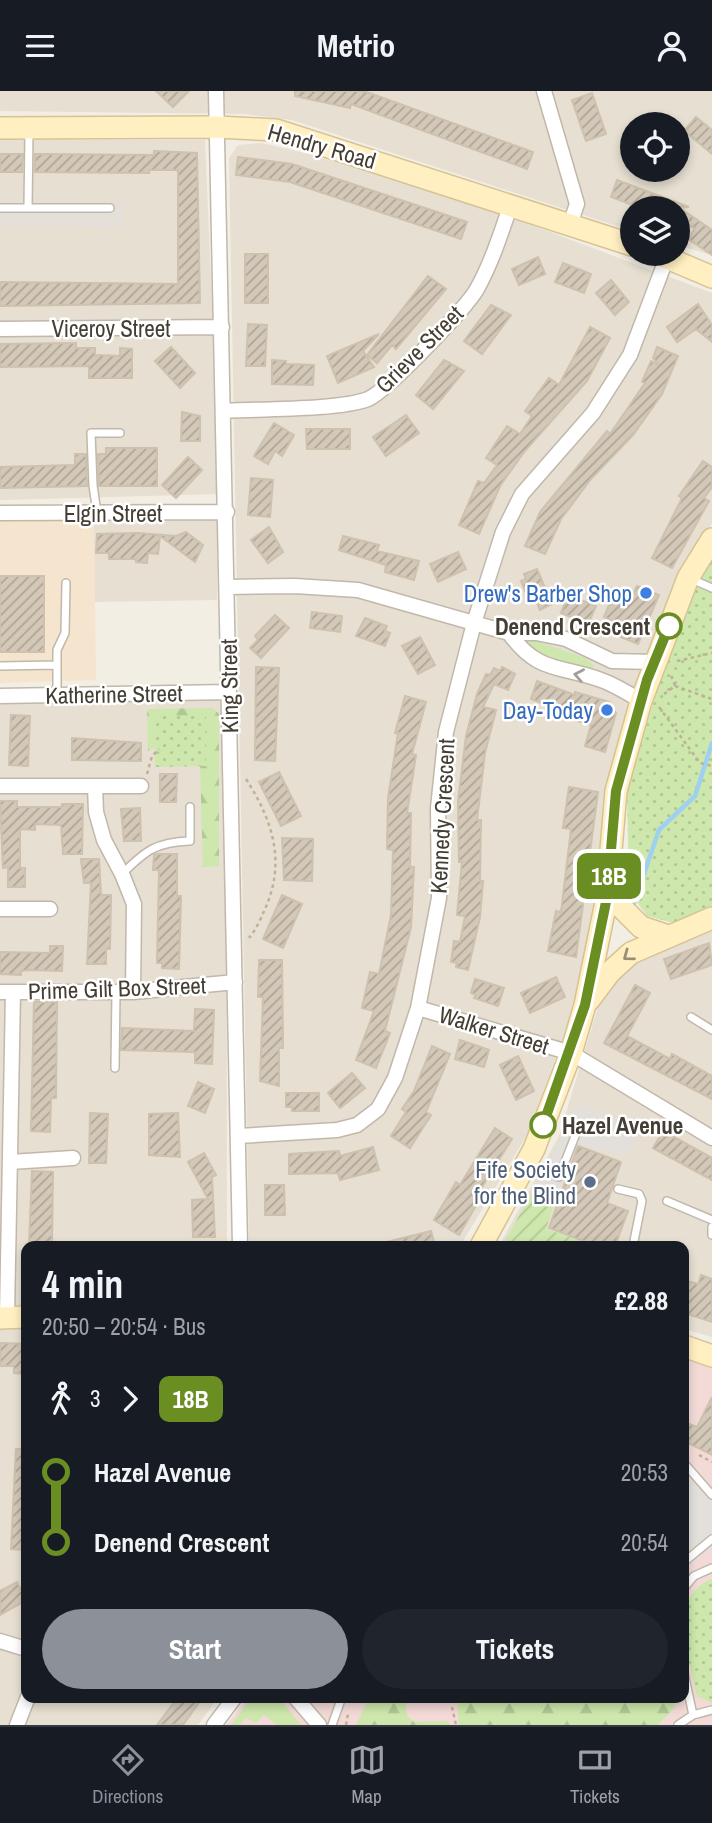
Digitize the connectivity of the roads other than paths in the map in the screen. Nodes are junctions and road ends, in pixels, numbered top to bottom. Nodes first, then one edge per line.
1 (216, 91) edge
2 (544, 91) edge
3 (218, 127) junction
4 (0, 128) edge
5 (29, 129) junction
6 (511, 204) junction
7 (0, 208) edge
8 (28, 208) junction
9 (110, 208) dead end
10 (570, 224) junction
11 (620, 241) edge
12 (658, 266) edge
13 (687, 266) edge
14 (712, 277) edge
15 (222, 327) junction
16 (0, 328) edge
17 (223, 411) junction
18 (120, 433) dead end
19 (227, 512) junction
20 (0, 513) edge
21 (97, 513) junction
22 (712, 539) edge
23 (688, 578) junction
24 (66, 583) dead end
25 (227, 587) junction
26 (712, 588) edge
27 (474, 623) junction
28 (509, 633) junction
29 (660, 663) junction
30 (56, 665) junction
31 (0, 666) edge
32 (229, 692) junction
33 (57, 695) junction
34 (0, 696) edge
35 (647, 700) junction
36 (144, 781) road end
37 (0, 786) edge
38 (95, 786) junction
39 (190, 807) dead end
40 (122, 874) junction
41 (607, 897) junction
42 (0, 909) edge
43 (50, 909) dead end
44 (712, 918) edge
45 (665, 935) junction
46 (235, 982) junction
47 (116, 991) junction
48 (6, 992) edge
49 (133, 992) junction
50 (585, 1005) junction
51 (418, 1008) junction
52 (691, 1017) dead end
53 (712, 1030) edge
54 (570, 1053) junction
55 (115, 1068) dead end
56 (579, 1126) dead end
57 (239, 1136) junction
58 (712, 1138) edge
59 (73, 1159) dead end
60 (526, 1165) junction
61 (7, 1171) edge
62 (618, 1189) dead end
63 (667, 1201) dead end
64 (712, 1220) edge
65 (712, 1227) edge
66 (712, 1235) edge
67 (240, 1241) edge
68 (484, 1241) edge
69 (634, 1241) edge
70 (11, 1318) edge
71 (689, 1348) edge
72 (712, 1356) edge
73 (689, 1469) edge
74 (712, 1495) edge
75 (712, 1539) edge
76 (689, 1558) edge
77 (712, 1567) edge
78 (689, 1582) edge
79 (0, 1641) edge
80 (21, 1647) edge
81 (689, 1696) edge
82 (26, 1703) edge
83 (230, 1703) edge
84 (300, 1703) edge
85 (340, 1703) edge
86 (712, 1710) edge
87 (693, 1715) junction
88 (17, 1725) edge
89 (214, 1725) edge
90 (319, 1725) edge
91 (332, 1725) edge
92 (678, 1725) edge

1 - 3 street, King Street
2 - 10 street
3 - 5 street, Hendry Road
3 - 6 street, Hendry Road
3 - 15 street, King Street
4 - 5 street, Hendry Road
5 - 8 lane
6 - 10 street, Hendry Road
6 - 17 street, Grieve Street
7 - 8 lane
8 - 9 lane
10 - 11 street, Hendry Road
12 - 27 street, Kennedy Crescent
13 - 14 street
15 - 16 street, Viceroy Street
15 - 17 street, King Street
17 - 19 street, King Street
18 - 21 lane
19 - 21 street, Elgin Street
19 - 25 street, King Street
20 - 21 street, Elgin Street
22 - 23 street
23 - 26 lane
23 - 29 street
24 - 30 lane
25 - 27 street
25 - 32 street, King Street
27 - 28 street
27 - 51 street, Kennedy Crescent
28 - 29 street
35 -> 28 street
29 - 35 street
30 - 31 lane
30 - 33 lane
32 - 33 street, Katherine Street
32 - 46 street, King Street
33 - 34 street, Katherine Street
35 - 41 street
36 - 38 street
37 - 38 street
38 - 40 street
39 - 40 lane
40 - 49 street
41 - 45 street
41 - 50 street
42 - 43 street
44 - 45 street
45 -> 50 street
46 - 49 street, Prime Gilt Box Street
46 - 57 street, King Street
47 - 48 street, Prime Gilt Box Street
47 - 49 street, Prime Gilt Box Street
47 - 55 lane
48 - 61 street
50 - 54 street
51 - 54 street, Walker Street
51 - 57 street, Kennedy Crescent
52 - 53 lane
54 - 58 street
54 - 60 street
56 - 60 lane
57 - 67 street, King Street
59 - 61 street
60 - 68 street
61 - 70 street
62 - 69 lane
63 - 64 lane
65 - 66 lane
71 - 72 street
73 - 74 lane
75 - 76 lane
77 - 78 lane
79 - 80 street
81 - 87 lane
82 - 88 street
83 - 89 street
84 - 90 street
85 - 91 lane
86 - 87 lane
87 - 92 lane

